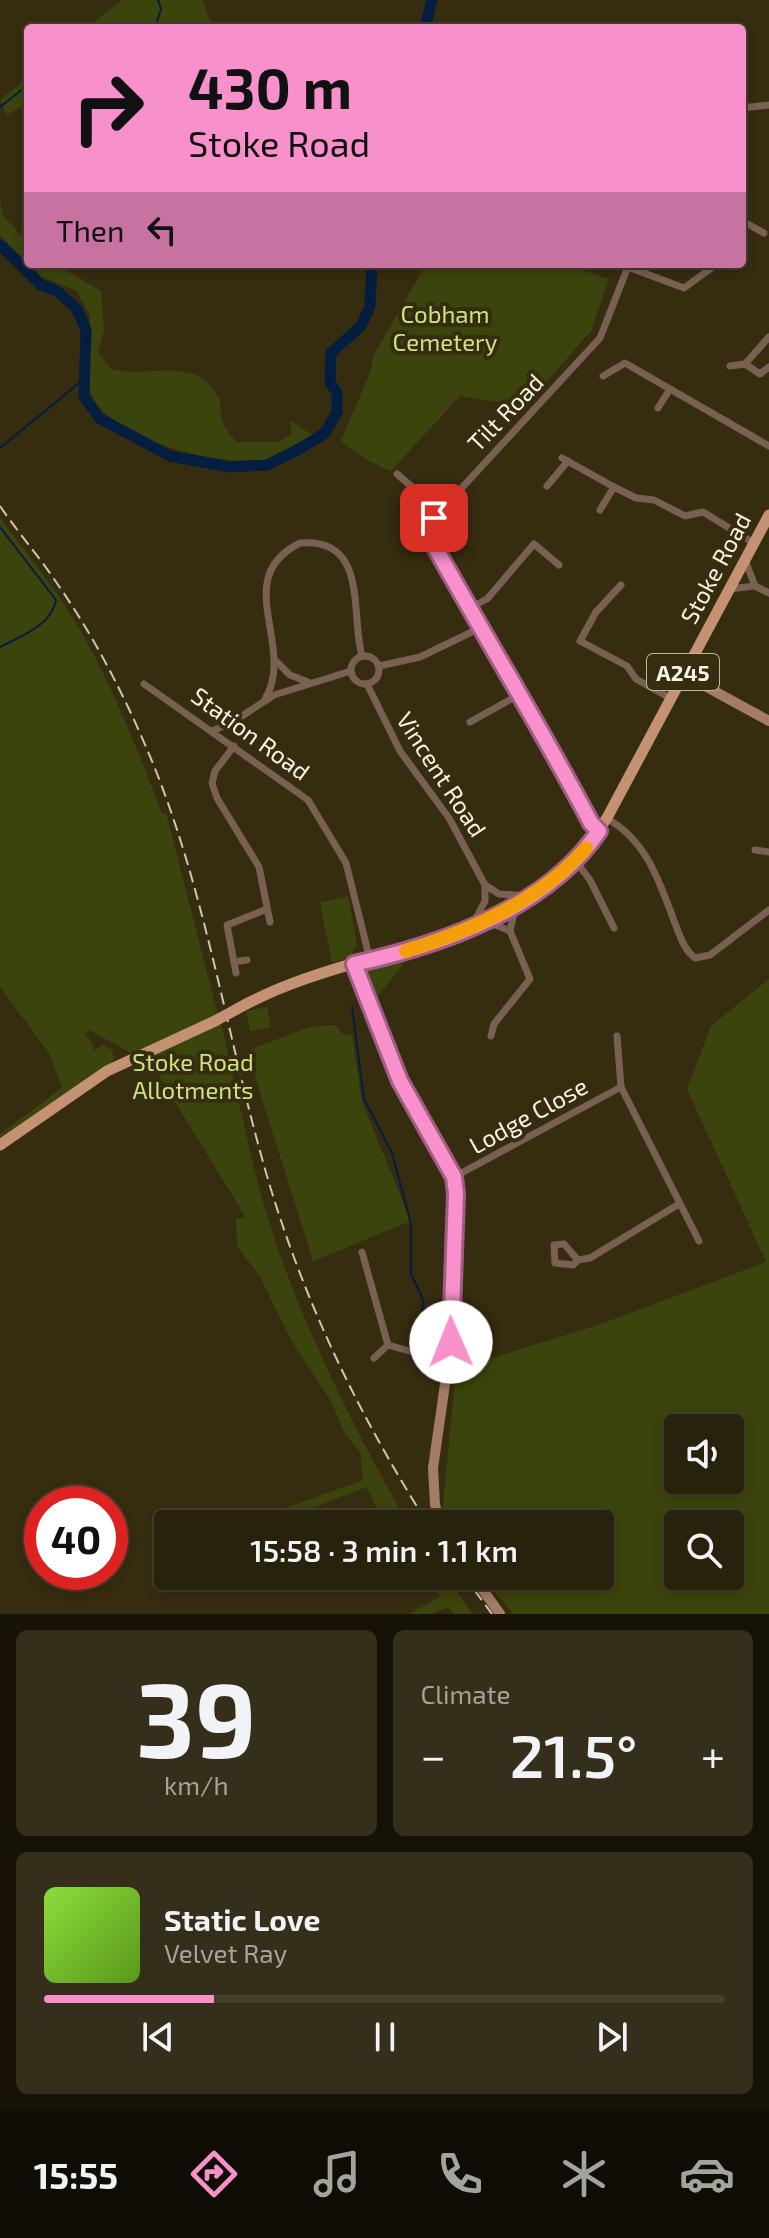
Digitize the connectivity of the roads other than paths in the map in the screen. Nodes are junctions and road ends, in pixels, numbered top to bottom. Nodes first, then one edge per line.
1 (769, 105) edge
2 (746, 108) edge
3 (746, 223) edge
4 (764, 233) dead end
5 (627, 268) edge
6 (635, 268) edge
7 (712, 268) edge
8 (769, 337) edge
9 (745, 364) junction
10 (730, 366) dead end
11 (769, 367) edge
12 (603, 376) dead end
13 (670, 389) junction
14 (658, 408) dead end
15 (769, 446) edge
16 (397, 474) dead end
17 (547, 486) dead end
18 (614, 487) junction
19 (600, 510) dead end
20 (769, 515) edge
21 (434, 518) junction
22 (754, 543) junction
23 (745, 560) junction
24 (559, 565) dead end
25 (621, 585) dead end
26 (755, 586) junction
27 (729, 589) junction
28 (769, 593) edge
29 (470, 608) junction
30 (480, 628) junction
31 (571, 636) dead end
32 (580, 641) junction
33 (362, 656) junction
34 (277, 662) junction
35 (379, 666) junction
36 (351, 671) junction
37 (683, 674) junction
38 (308, 682) junction
39 (144, 684) dead end
40 (367, 684) junction
41 (522, 693) junction
42 (670, 698) junction
43 (265, 699) junction
44 (769, 721) edge
45 (233, 722) junction
46 (470, 722) dead end
47 (212, 731) junction
48 (230, 744) junction
49 (606, 818) junction
50 (599, 831) junction
51 (755, 850) dead end
52 (769, 852) edge
53 (575, 860) junction
54 (485, 885) junction
55 (530, 896) junction
56 (516, 904) junction
57 (267, 909) junction
58 (769, 910) edge
59 (270, 922) dead end
60 (478, 922) junction
61 (611, 926) dead end
62 (510, 931) junction
63 (247, 960) dead end
64 (370, 960) junction
65 (234, 962) junction
66 (354, 964) junction
67 (236, 973) dead end
68 (491, 1036) dead end
69 (617, 1036) dead end
70 (621, 1087) junction
71 (0, 1145) edge
72 (454, 1177) junction
73 (679, 1204) junction
74 (699, 1241) dead end
75 (362, 1252) dead end
76 (578, 1260) dead end
77 (388, 1345) junction
78 (374, 1358) dead end
79 (448, 1362) junction
80 (437, 1510) edge
81 (483, 1590) edge
82 (500, 1614) edge

1 - 2 street
3 - 4 street
5 - 21 street, Tilt Road
6 - 7 street
8 - 9 street
9 - 10 street
9 - 11 street
12 - 13 street
13 - 14 street
13 - 15 street
16 - 21 street
17 - 18 street
18 - 19 street
18 - 22 street
20 - 22 main road, Stoke Road / A245
21 - 29 street
22 - 23 main road, Stoke Road / A245
23 - 26 street
23 - 27 main road, Stoke Road / A245
24 - 29 street
25 - 32 street
26 - 27 street
26 - 28 street
27 - 37 main road, Stoke Road / A245
29 - 30 street
30 - 35 street
30 - 41 street
31 - 32 street
32 - 42 street
33 - 34 street
33 - 35 street
33 - 36 street
34 - 38 street
34 - 43 street
35 - 40 street
36 - 38 street
36 - 40 street
37 - 42 main road, Stoke Road / A245
37 - 44 street
38 - 43 street
39 - 47 street, Station Road
40 - 54 street, Vincent Road
41 - 46 street
41 - 50 street
42 - 49 main road, Stoke Road / A245
43 - 45 street
45 - 47 street
45 - 48 street
47 - 48 street, Station Road
48 - 57 street
48 - 64 street, Station Road
49 - 50 main road, Stoke Road / A245
49 - 58 street
50 - 53 main road, Stoke Road / A245
51 - 52 street
53 - 55 main road, Stoke Road / A245
53 - 61 street
54 - 55 street
54 - 60 street
55 - 56 main road, Stoke Road / A245
56 - 60 main road, Stoke Road / A245
56 - 62 street
57 - 59 street
57 - 65 street
60 - 62 street
60 - 64 main road, Stoke Road / A245
62 - 68 street
63 - 65 street
64 - 66 main road, Stoke Road / A245
65 - 67 street
66 - 71 main road, Stoke Road / A245, bridge
66 - 72 street
69 - 70 street, Lodge Close
70 - 72 street, Lodge Close
70 - 73 street, Lodge Close
72 - 79 street
73 - 74 street, Lodge Close
73 - 76 street
75 - 77 street
77 - 78 street
77 - 79 street
79 - 80 street
81 - 82 street

